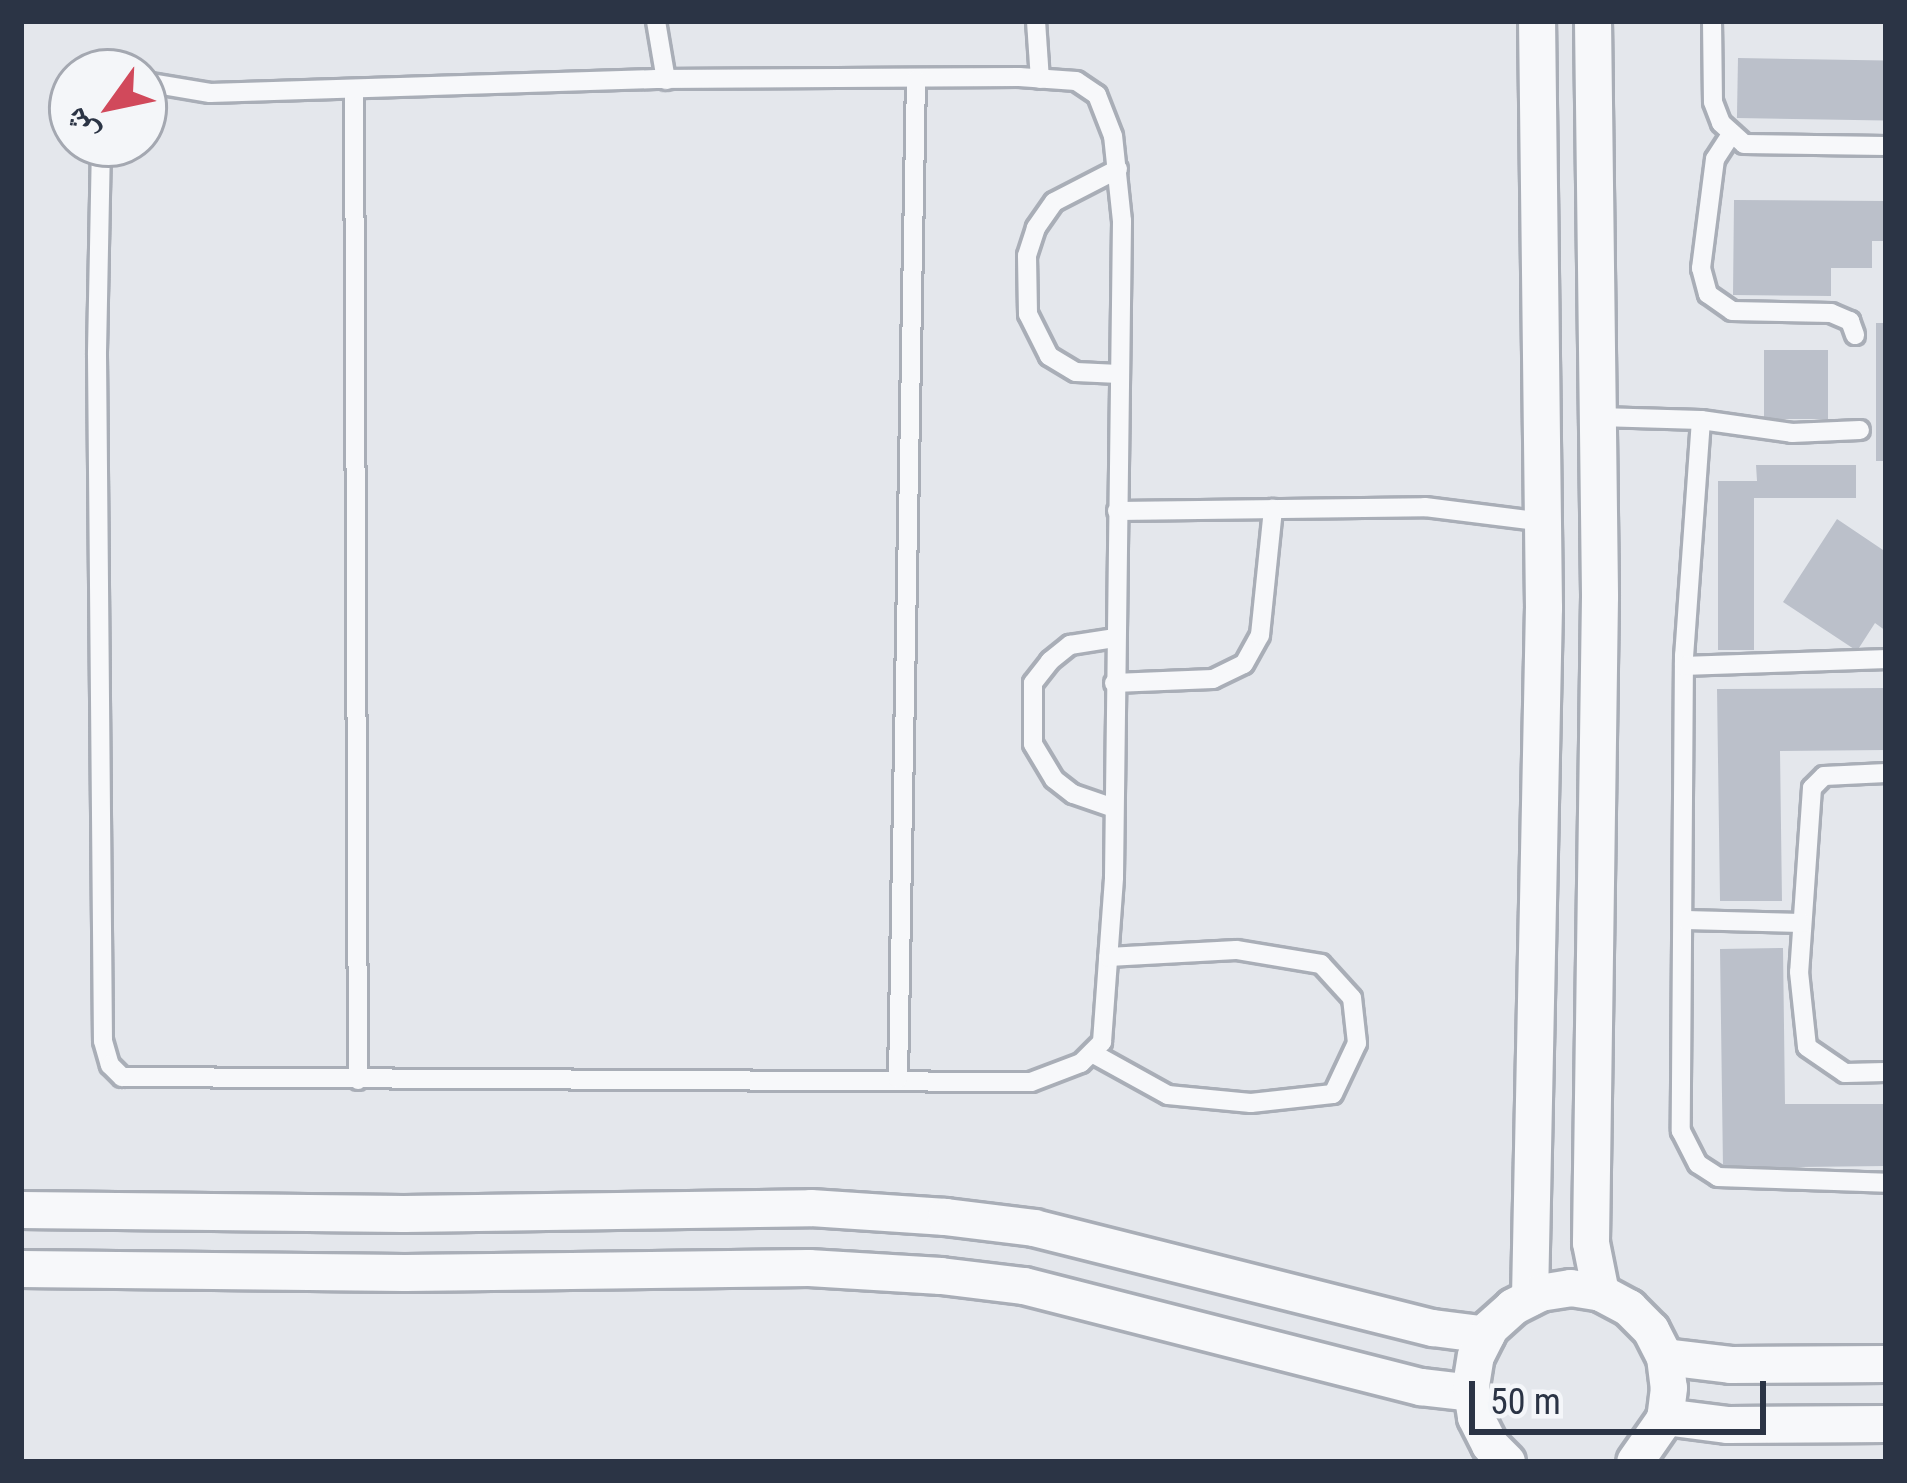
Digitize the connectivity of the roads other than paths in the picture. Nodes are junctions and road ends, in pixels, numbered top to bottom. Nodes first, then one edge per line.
1 (656, 21) edge
2 (1036, 21) edge
3 (1537, 21) edge
4 (1593, 21) edge
5 (1712, 21) edge
6 (916, 79) junction
7 (1040, 79) junction
8 (666, 80) junction
9 (168, 86) edge
10 (354, 90) junction
11 (1732, 134) junction
12 (1886, 146) edge
13 (101, 168) edge
14 (1118, 170) junction
15 (1856, 335) dead end
16 (1120, 374) junction
17 (1599, 417) junction
18 (1701, 420) junction
19 (1860, 430) dead end
20 (1273, 508) junction
21 (1117, 511) junction
22 (1543, 522) junction
23 (1544, 608) junction
24 (1600, 615) junction
25 (1114, 638) junction
26 (1886, 659) edge
27 (1684, 666) junction
28 (1114, 683) junction
29 (1886, 773) edge
30 (1114, 808) junction
31 (1685, 920) junction
32 (1802, 923) junction
33 (1108, 957) junction
34 (1092, 1053) junction
35 (1886, 1072) edge
36 (898, 1078) junction
37 (358, 1080) junction
38 (1886, 1183) edge
39 (21, 1210) edge
40 (21, 1269) edge
41 (1601, 1293) junction
42 (1530, 1298) junction
43 (1487, 1335) junction
44 (1665, 1357) junction
45 (1886, 1364) edge
46 (1472, 1393) junction
47 (1665, 1417) junction
48 (1886, 1424) edge
49 (1507, 1462) edge
50 (1635, 1462) edge

1 - 8 lane
2 - 7 lane
3 - 22 street
4 - 17 street
5 - 11 lane
6 - 7 lane
6 - 8 lane
6 - 36 lane
7 - 14 lane
8 - 10 lane
9 - 10 lane
10 - 37 lane
11 - 12 lane
11 - 15 lane
13 - 37 lane
14 - 16 lane
14 - 16 lane
16 - 21 lane
17 - 18 lane
17 - 24 street
18 - 19 lane
18 - 27 lane
20 - 21 lane
20 - 22 lane
20 - 28 lane
21 - 25 lane
22 - 23 street
23 - 24 street
23 - 42 street
24 - 41 street
25 - 28 lane
25 - 30 lane
26 - 27 lane
27 - 31 lane
28 - 30 lane
29 - 32 lane
30 - 33 lane
31 - 32 lane
31 - 38 lane
32 - 35 lane
33 - 34 lane
33 - 34 lane
34 - 36 lane
36 - 37 lane
39 - 43 street
40 - 46 street
41 - 42 street
41 - 44 street
42 - 43 street
43 - 46 street
44 - 45 street
44 - 47 street
46 - 49 street
47 - 48 street
47 - 50 street

